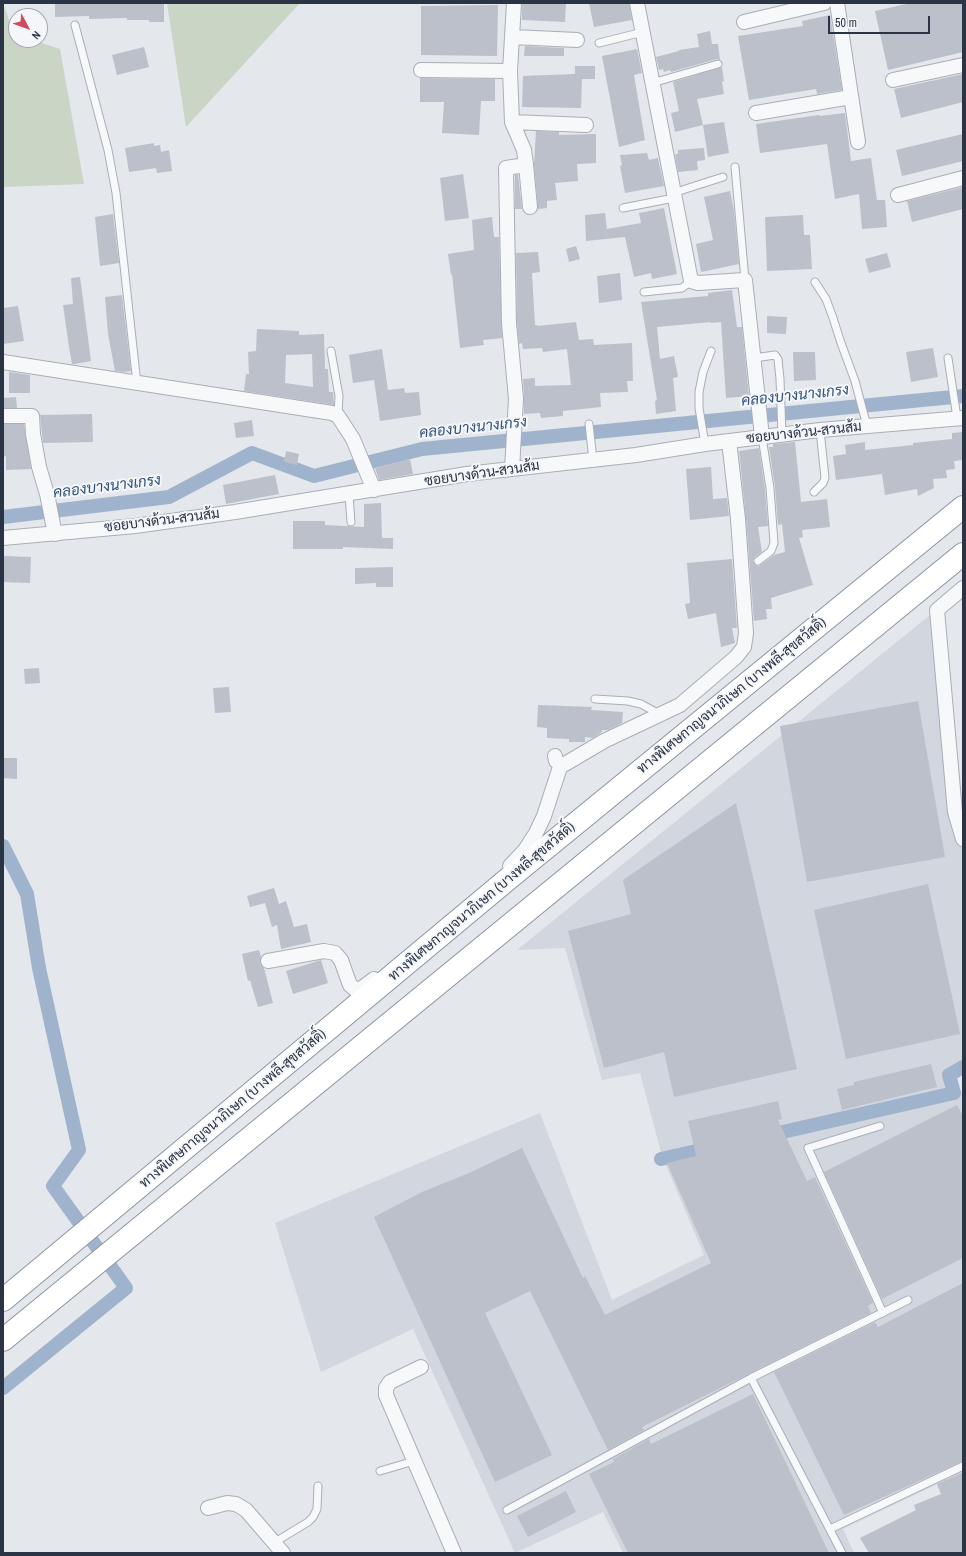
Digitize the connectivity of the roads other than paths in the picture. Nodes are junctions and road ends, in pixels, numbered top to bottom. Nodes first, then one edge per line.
1 (514, 3) edge
2 (637, 3) edge
3 (824, 3) edge
4 (837, 3) edge
5 (744, 22) dead end
6 (75, 25) dead end
7 (643, 32) junction
8 (513, 37) junction
9 (577, 40) dead end
10 (599, 43) dead end
11 (718, 64) dead end
12 (963, 65) edge
13 (421, 70) dead end
14 (510, 71) junction
15 (893, 80) dead end
16 (652, 83) junction
17 (851, 97) junction
18 (756, 113) dead end
19 (512, 122) junction
20 (586, 125) dead end
21 (858, 142) dead end
22 (526, 165) junction
23 (735, 166) dead end
24 (723, 177) dead end
25 (963, 178) edge
26 (674, 195) junction
27 (898, 195) dead end
28 (530, 207) dead end
29 (623, 208) dead end
30 (745, 280) junction
31 (690, 281) junction
32 (815, 282) dead end
33 (644, 292) dead end
34 (331, 351) dead end
35 (711, 351) dead end
36 (754, 358) junction
37 (948, 358) dead end
38 (3, 362) edge
39 (137, 384) junction
40 (959, 415) edge
41 (3, 416) edge
42 (338, 416) junction
43 (866, 421) junction
44 (590, 426) dead end
45 (782, 429) junction
46 (820, 430) junction
47 (762, 437) junction
48 (705, 439) junction
49 (729, 441) junction
50 (592, 454) junction
51 (512, 469) junction
52 (373, 487) junction
53 (814, 492) dead end
54 (349, 494) junction
55 (963, 507) edge
56 (352, 522) dead end
57 (54, 528) junction
58 (3, 538) edge
59 (963, 554) edge
60 (758, 561) dead end
61 (963, 588) edge
62 (595, 699) dead end
63 (661, 715) junction
64 (959, 810) edge
65 (963, 840) edge
66 (268, 961) dead end
67 (880, 1126) dead end
68 (3, 1300) edge
69 (908, 1300) dead end
70 (884, 1313) junction
71 (3, 1340) edge
72 (420, 1367) dead end
73 (751, 1378) junction
74 (414, 1461) junction
75 (963, 1466) edge
76 (380, 1472) dead end
77 (318, 1486) dead end
78 (208, 1508) dead end
79 (507, 1510) dead end
80 (830, 1529) junction
81 (279, 1548) edge
82 (454, 1553) edge
83 (842, 1553) edge

1 - 8 street
2 - 7 street
3 - 5 street
4 - 17 street
6 - 39 lane
7 - 10 lane
7 - 16 street
8 - 9 street
8 - 14 street
11 - 16 lane
12 - 15 street
13 - 14 street
14 - 19 street
16 - 26 street
17 - 18 street
17 - 21 street
19 - 20 street
19 - 22 street
22 - 28 street
22 - 51 street
23 - 30 lane
24 - 26 lane
25 - 27 street
26 - 29 lane
26 - 31 street
30 - 31 street
30 - 36 street
31 - 33 lane
32 - 43 lane
34 - 42 lane
35 - 48 lane
36 - 45 lane
36 - 47 street
37 - 40 lane
38 - 39 street
39 - 42 street
40 - 43 street, ซอยบางด้วน-สวนส้ม
41 - 57 street
42 - 52 street
43 - 46 street, ซอยบางด้วน-สวนส้ม
44 - 50 lane
45 - 46 street, ซอยบางด้วน-สวนส้ม
45 - 47 street, ซอยบางด้วน-สวนส้ม
46 - 53 lane
47 - 49 street, ซอยบางด้วน-สวนส้ม
47 - 60 lane
48 - 49 street, ซอยบางด้วน-สวนส้ม
48 - 50 street, ซอยบางด้วน-สวนส้ม
49 - 63 street
50 - 51 street, ซอยบางด้วน-สวนส้ม
51 - 52 street, ซอยบางด้วน-สวนส้ม
52 - 54 street, ซอยบางด้วน-สวนส้ม
54 - 56 lane
54 - 57 street, ซอยบางด้วน-สวนส้ม
55 - 68 highway, ทางพิเศษกาญจนาภิเษก (บางพลี-สุขสวัสดิ์)
57 - 58 street, ซอยบางด้วน-สวนส้ม
59 - 71 highway
61 - 64 street
62 - 63 lane
63 - 66 street
64 - 65 street
67 - 70 lane
69 - 70 lane
70 - 73 lane
72 - 74 street
73 - 79 lane
73 - 80 lane
74 - 76 lane
74 - 82 street
75 - 80 lane
77 - 81 lane
78 - 81 street
80 - 83 lane

